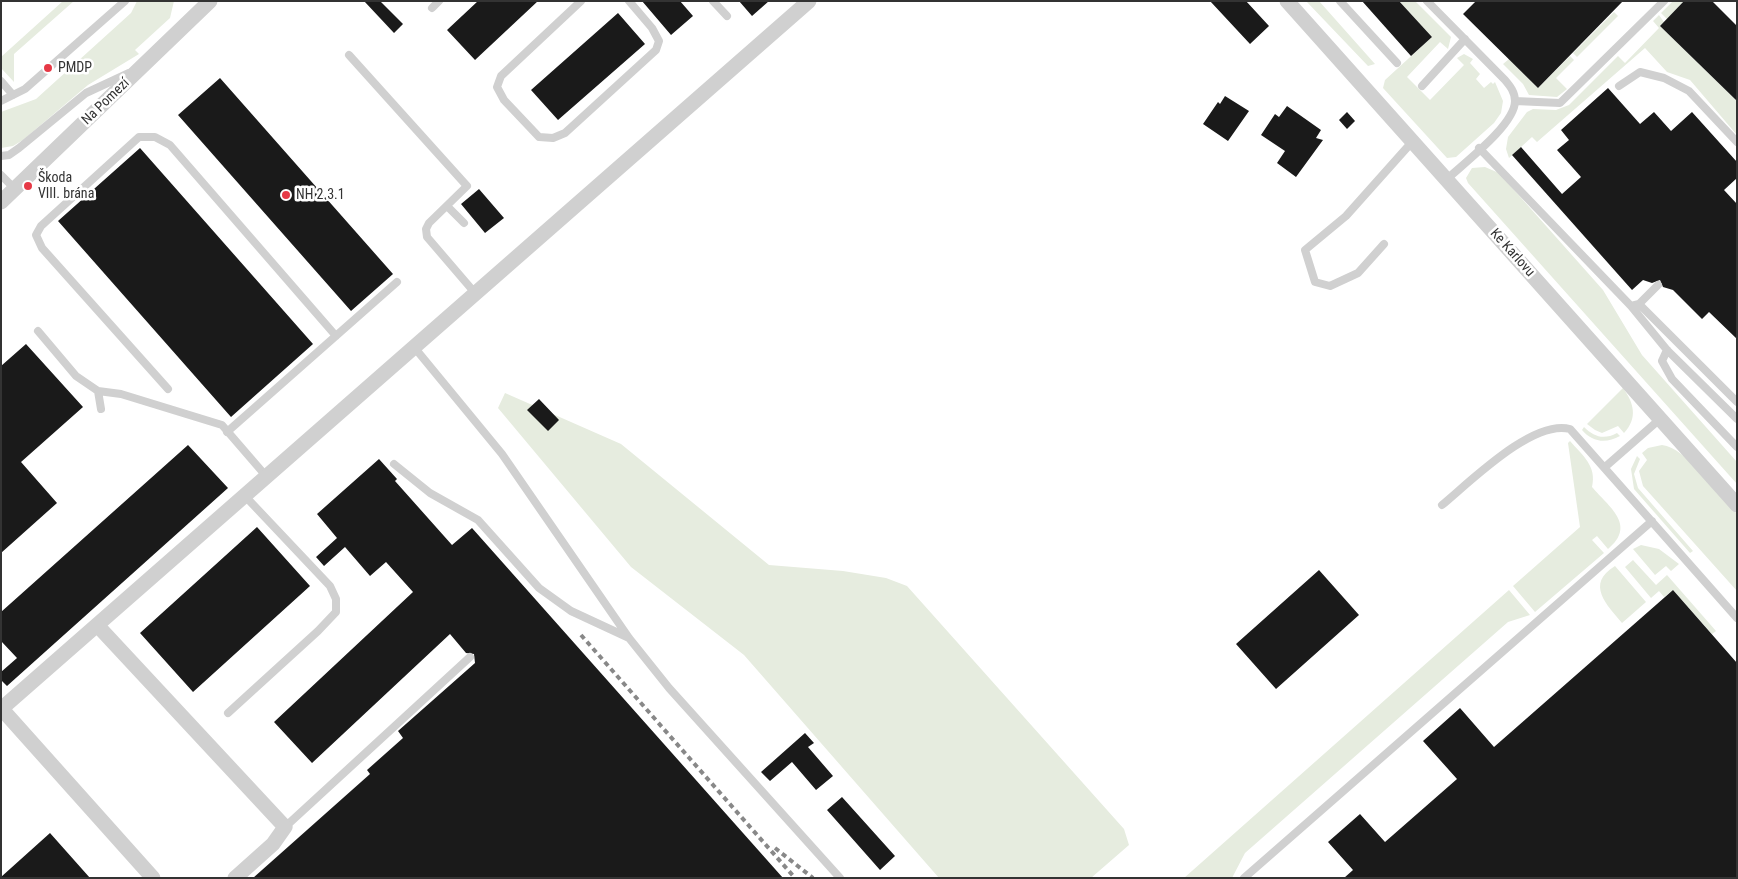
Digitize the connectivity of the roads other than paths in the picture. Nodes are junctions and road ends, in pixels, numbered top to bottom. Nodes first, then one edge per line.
1 (125, 1) edge
2 (210, 1) edge
3 (440, 1) edge
4 (581, 1) edge
5 (629, 1) edge
6 (713, 1) edge
7 (809, 1) edge
8 (1287, 1) edge
9 (1340, 1) edge
10 (1428, 1) edge
11 (1664, 1) edge
12 (432, 8) dead end
13 (727, 16) dead end
14 (1465, 39) junction
15 (349, 55) dead end
16 (1397, 63) dead end
17 (144, 66) junction
18 (1, 81) edge
19 (1422, 86) dead end
20 (1619, 86) dead end
21 (14, 95) junction
22 (1, 101) edge
23 (1515, 101) junction
24 (1412, 142) junction
25 (1737, 142) edge
26 (1480, 148) junction
27 (1, 156) edge
28 (1, 175) edge
29 (1446, 180) junction
30 (14, 189) junction
31 (1, 202) edge
32 (448, 206) junction
33 (464, 224) dead end
34 (1384, 244) dead end
35 (397, 282) dead end
36 (1658, 285) dead end
37 (476, 293) junction
38 (1635, 305) junction
39 (38, 331) dead end
40 (336, 336) junction
41 (414, 347) junction
42 (1667, 350) junction
43 (168, 389) dead end
44 (98, 391) junction
45 (1737, 402) edge
46 (101, 409) dead end
47 (1660, 419) junction
48 (1737, 419) edge
49 (227, 432) junction
50 (1737, 447) edge
51 (394, 464) dead end
52 (1605, 467) junction
53 (266, 476) junction
54 (244, 495) junction
55 (1442, 505) dead end
56 (1737, 505) edge
57 (1652, 521) junction
58 (1737, 618) edge
59 (97, 625) junction
60 (629, 638) junction
61 (470, 657) dead end
62 (1, 708) edge
63 (228, 713) dead end
64 (285, 826) junction
65 (153, 878) edge
66 (235, 878) edge
67 (840, 878) edge
68 (1244, 878) edge

1 - 21 lane
2 - 17 street, Na Pomezí
3 - 12 lane
4 - 5 lane
6 - 13 lane
7 - 37 street
8 - 24 street, Ke Karlovu
9 - 16 lane
10 - 14 lane
11 - 23 lane
14 - 19 lane
14 - 23 lane
15 - 32 lane
17 - 27 lane
17 - 30 street, Na Pomezí
18 - 21 lane
20 - 25 lane
21 - 22 lane
23 - 26 lane
24 - 29 street, Ke Karlovu
24 - 34 lane
26 - 29 lane
26 - 38 lane
28 - 30 lane
29 - 47 street, Ke Karlovu
30 - 31 street, Na Pomezí
32 - 33 lane
32 - 37 lane
35 - 40 lane
36 - 38 lane
37 - 41 street
38 - 42 lane
38 - 45 lane
39 - 44 lane
40 - 43 lane
40 - 49 lane
41 - 53 street
41 - 60 lane
42 - 48 lane
42 - 50 lane
44 - 46 lane
44 - 49 lane
47 - 52 lane
47 - 56 street, Ke Karlovu
49 - 53 lane
51 - 60 lane
52 - 55 lane
52 - 57 lane
53 - 54 street
54 - 59 street
54 - 63 lane
57 - 58 lane
57 - 68 lane
59 - 62 street
59 - 64 street
60 - 67 lane
61 - 64 lane
62 - 65 street
64 - 66 street

